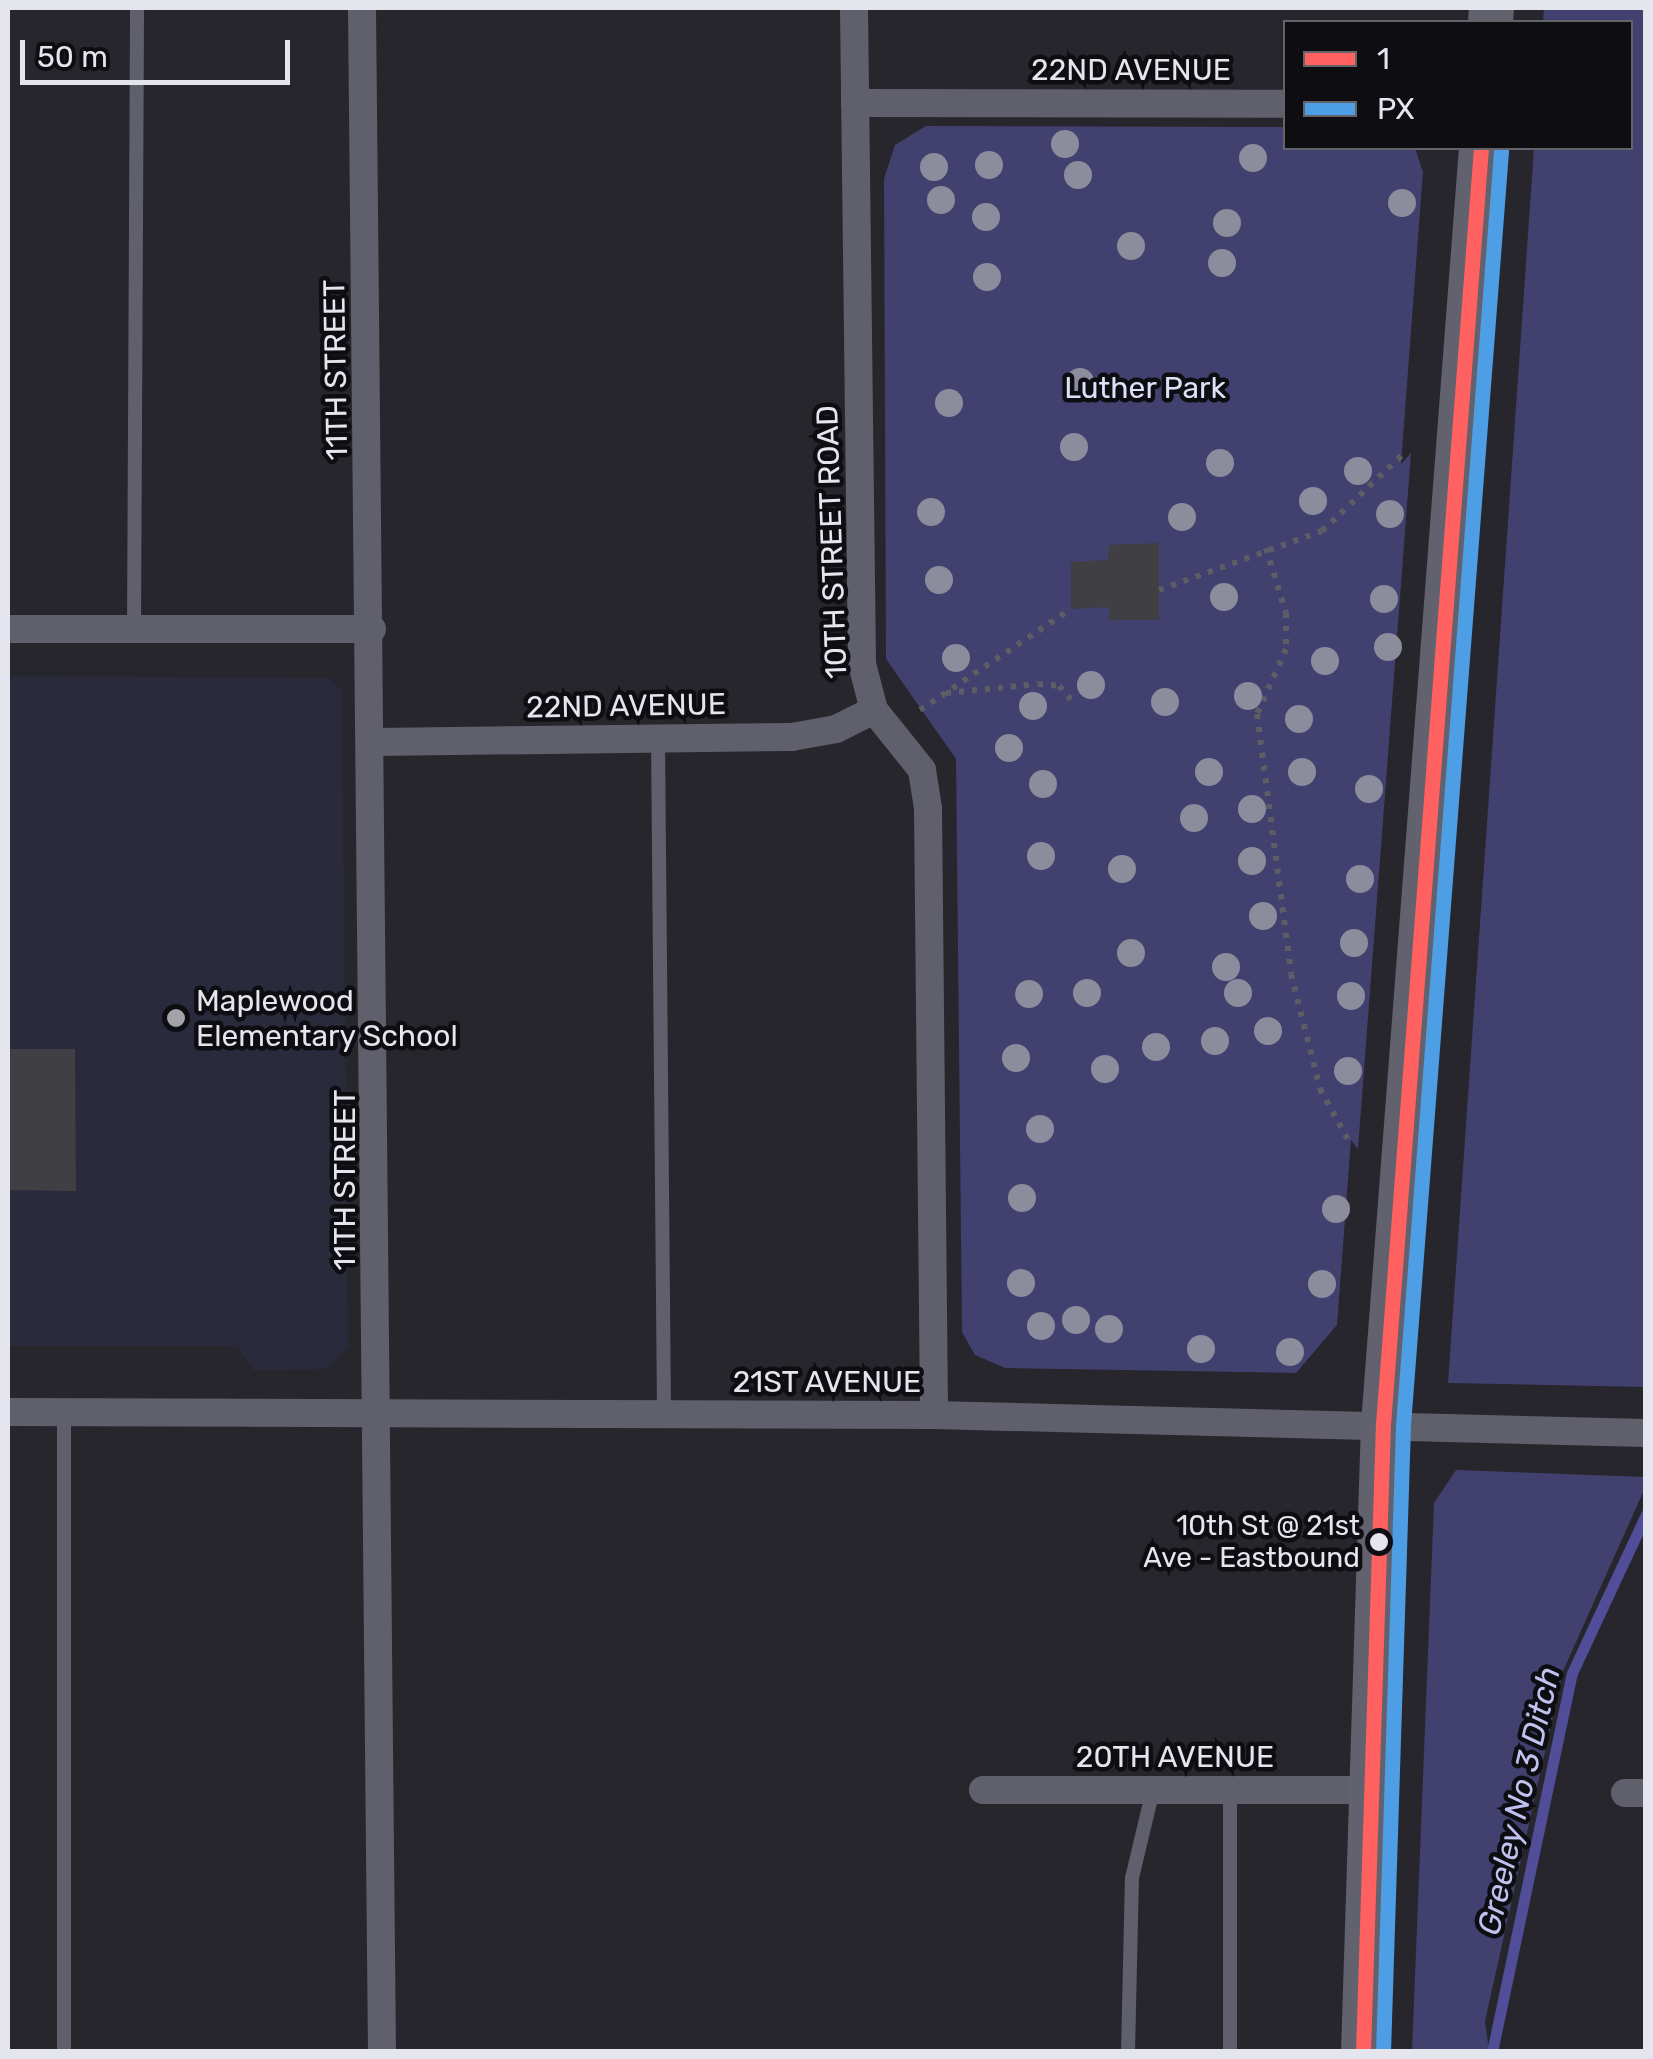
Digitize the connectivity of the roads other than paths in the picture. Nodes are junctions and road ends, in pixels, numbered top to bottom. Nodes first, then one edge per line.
1 (137, 8) edge
2 (362, 8) edge
3 (854, 8) edge
4 (855, 103) junction
5 (1283, 104) edge
6 (1481, 150) edge
7 (372, 628) junction
8 (8, 629) edge
9 (134, 630) junction
10 (874, 710) junction
11 (658, 738) junction
12 (375, 742) junction
13 (8, 1412) edge
14 (64, 1412) junction
15 (379, 1413) junction
16 (664, 1414) junction
17 (934, 1415) junction
18 (1383, 1424) junction
19 (1646, 1433) edge
20 (982, 1790) dead end
21 (1153, 1790) junction
22 (1230, 1790) junction
23 (1367, 1790) junction
24 (64, 2052) edge
25 (382, 2052) edge
26 (1128, 2052) edge
27 (1230, 2052) edge
28 (1363, 2052) edge

1 - 9 lane
2 - 7 street, 11TH STREET
3 - 4 street, 10TH STREET ROAD
4 - 5 street, 22ND AVENUE
4 - 10 street, 10TH STREET ROAD
6 - 18 main road
7 - 9 street
7 - 12 street, 11TH STREET
8 - 9 street
10 - 11 street, 22ND AVENUE
10 - 17 street, 10TH STREET ROAD
11 - 12 street, 22ND AVENUE
11 - 16 lane
12 - 15 street, 11TH STREET
13 - 14 street, 21ST AVENUE
14 - 15 street, 21ST AVENUE
14 - 24 lane
15 - 16 street, 21ST AVENUE
15 - 25 street, 11TH STREET
16 - 17 street, 21ST AVENUE
17 - 18 street, 21ST AVENUE
18 - 19 street, 21ST AVENUE
18 - 23 main road
20 - 21 street, 20TH AVENUE
21 - 22 street, 20TH AVENUE
21 - 26 lane
22 - 23 street, 20TH AVENUE
22 - 27 lane
23 - 28 main road

